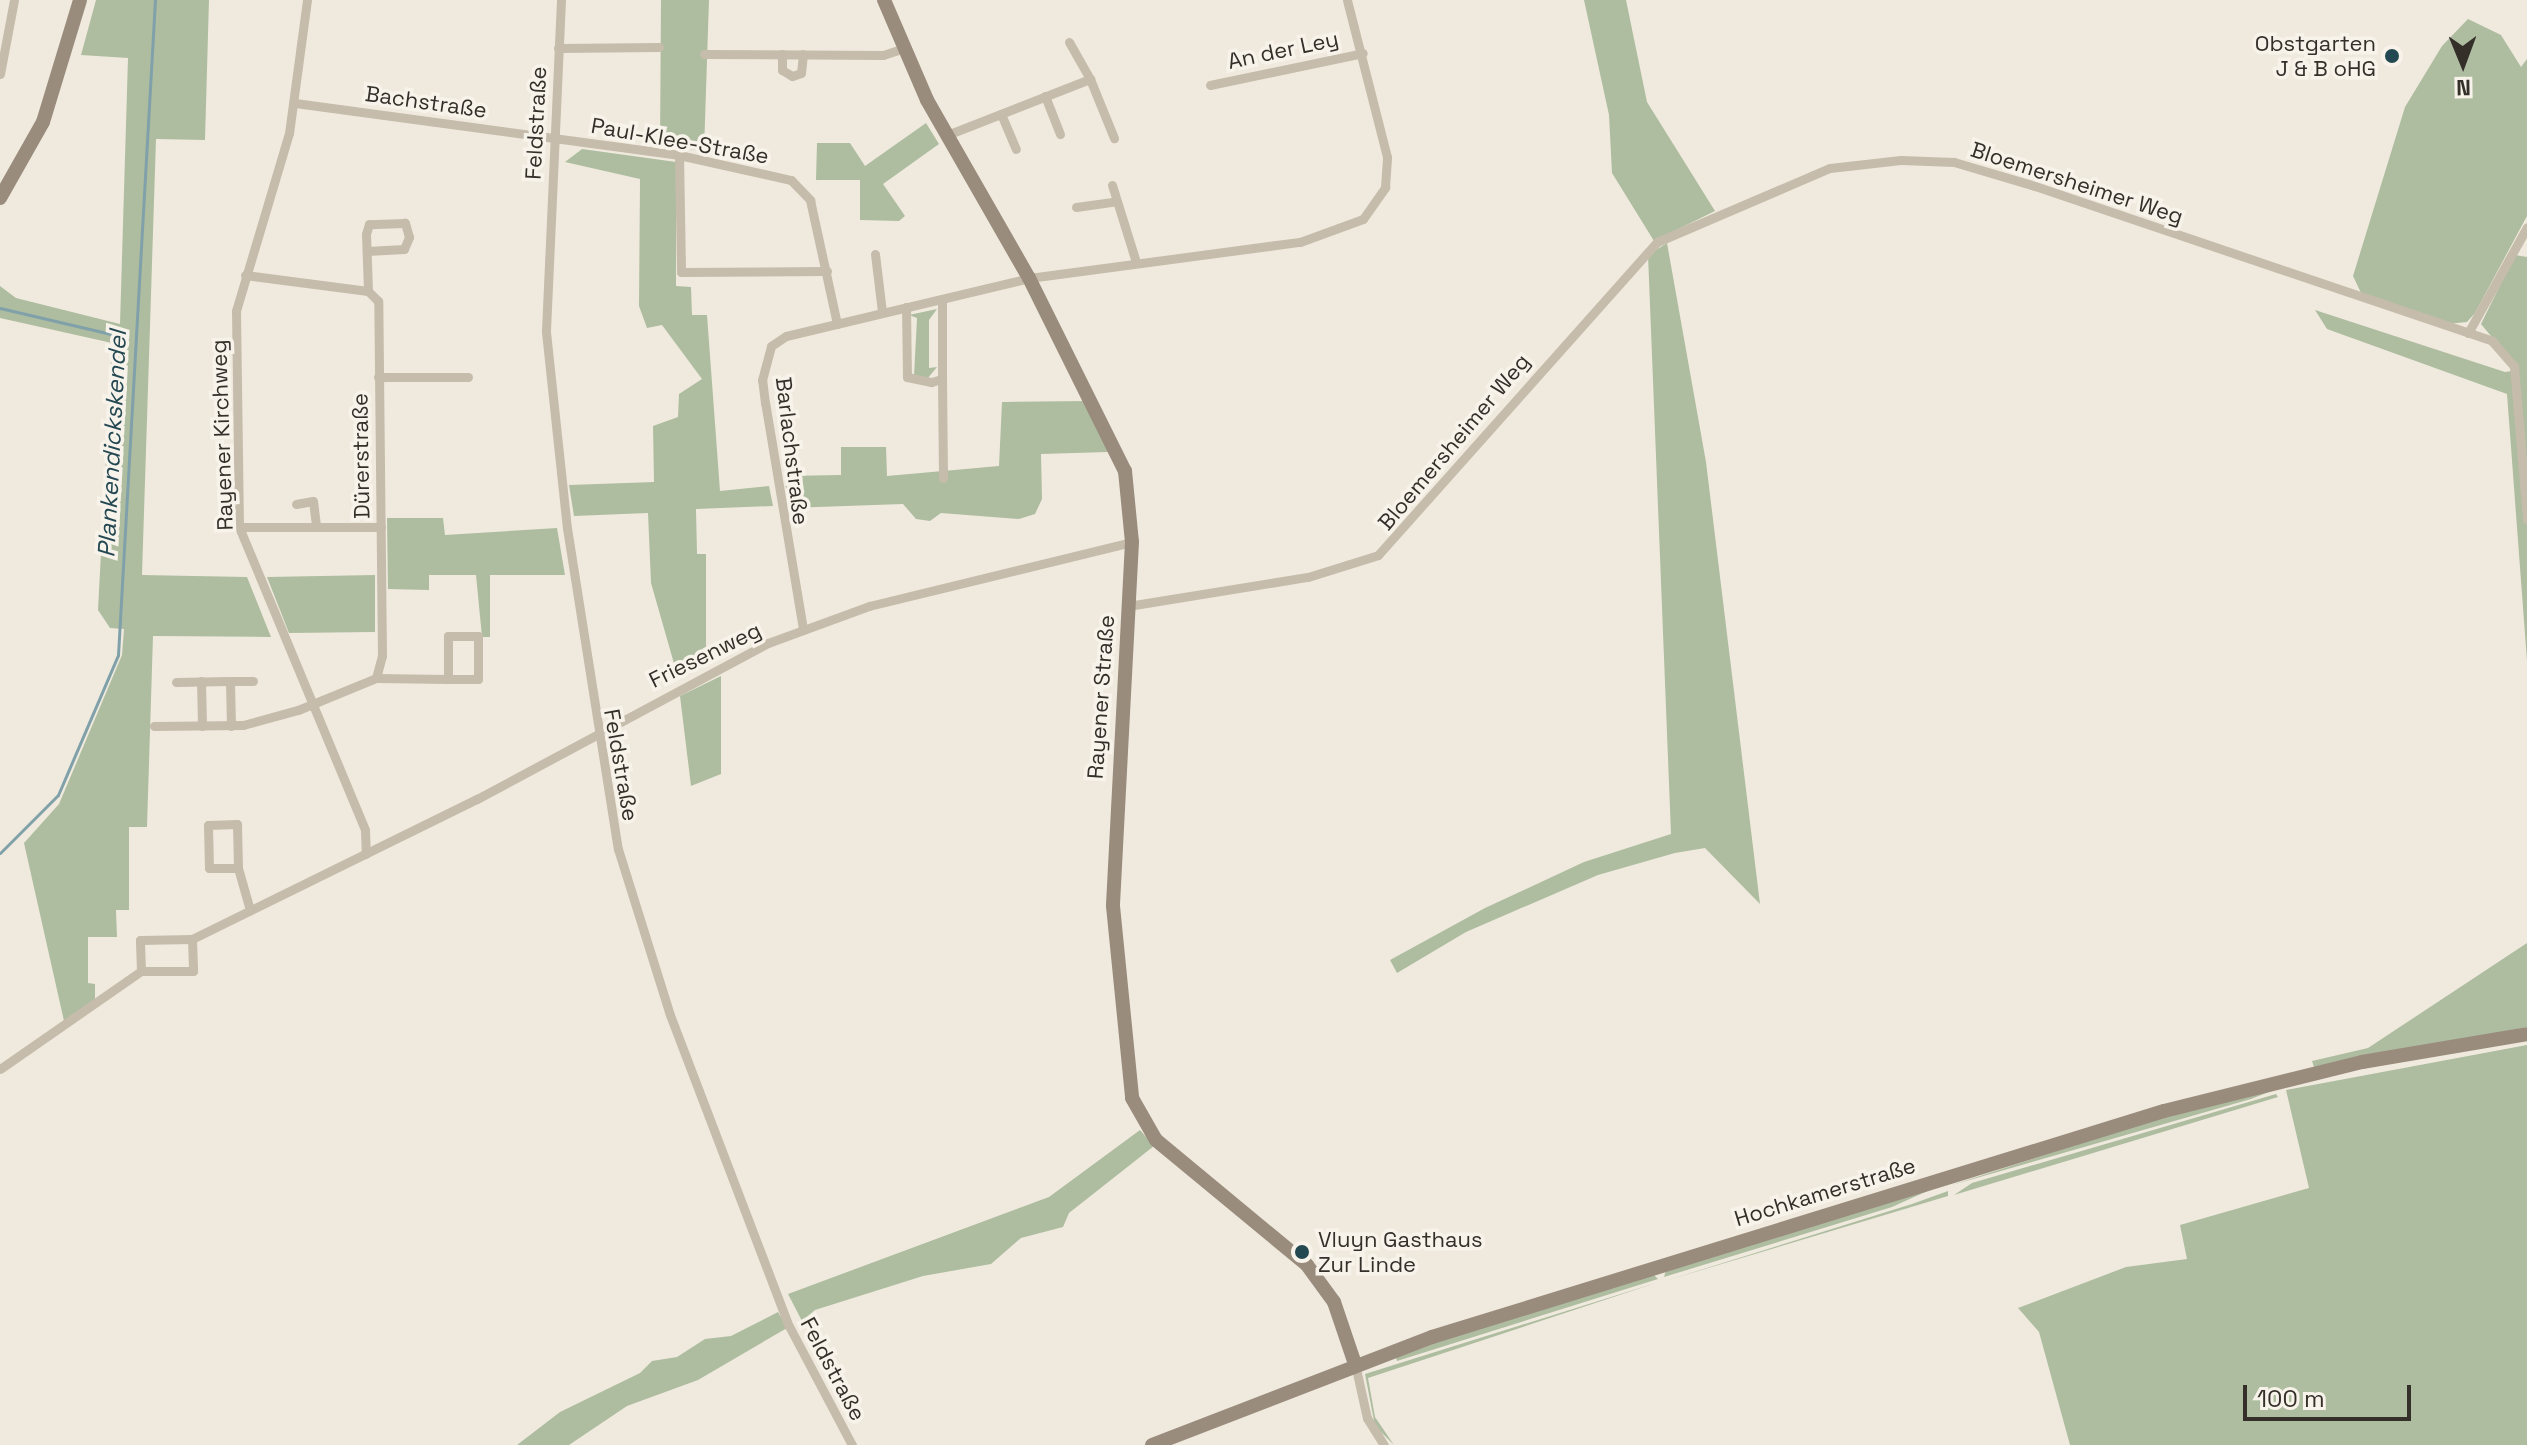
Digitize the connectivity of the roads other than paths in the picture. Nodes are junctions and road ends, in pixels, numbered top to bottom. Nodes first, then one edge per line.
1 (14, 0) edge
2 (80, 0) edge
3 (307, 0) edge
4 (561, 0) edge
5 (884, 0) edge
6 (1347, 0) edge
7 (1069, 42) dead end
8 (659, 47) dead end
9 (558, 48) junction
10 (902, 49) junction
11 (1363, 53) junction
12 (704, 54) dead end
13 (782, 54) junction
14 (803, 54) junction
15 (0, 74) edge
16 (1090, 79) junction
17 (1210, 85) dead end
18 (1045, 96) junction
19 (295, 103) junction
20 (1001, 114) junction
21 (1060, 134) dead end
22 (947, 135) junction
23 (552, 138) junction
24 (1114, 138) dead end
25 (1016, 149) dead end
26 (679, 155) junction
27 (1112, 185) dead end
28 (0, 198) edge
29 (1113, 202) junction
30 (1076, 207) dead end
31 (2527, 227) edge
32 (367, 251) junction
33 (875, 254) dead end
34 (1136, 262) junction
35 (827, 271) junction
36 (245, 275) junction
37 (1029, 278) junction
38 (368, 291) junction
39 (942, 299) junction
40 (906, 307) junction
41 (882, 312) junction
42 (837, 324) junction
43 (2468, 333) junction
44 (378, 377) junction
45 (468, 377) dead end
46 (942, 379) junction
47 (943, 478) dead end
48 (296, 504) dead end
49 (2527, 519) edge
50 (239, 527) junction
51 (316, 527) junction
52 (381, 527) junction
53 (1132, 542) junction
54 (1128, 606) junction
55 (803, 629) junction
56 (376, 678) junction
57 (448, 679) junction
58 (201, 681) junction
59 (230, 681) junction
60 (253, 681) dead end
61 (176, 682) dead end
62 (310, 705) junction
63 (154, 726) dead end
64 (202, 726) junction
65 (231, 726) junction
66 (596, 731) junction
67 (366, 854) junction
68 (238, 868) junction
69 (250, 910) junction
70 (192, 939) junction
71 (141, 971) junction
72 (2527, 1034) edge
73 (0, 1069) edge
74 (1355, 1364) junction
75 (852, 1445) edge
76 (1152, 1445) edge
77 (1384, 1445) edge

1 - 15 street
2 - 28 street
3 - 19 street, Rayener Kirchweg
4 - 9 street, Feldstraße
5 - 10 street, Rayener Straße
6 - 11 street, Barlachstraße
7 - 16 street
8 - 9 street, Feldstraße
9 - 23 street, Feldstraße
10 - 14 street
10 - 22 street, Rayener Straße
11 - 17 street, An der Ley
11 - 34 street, Barlachstraße
12 - 13 street
13 - 14 street
13 - 14 street
16 - 18 street
16 - 24 street
18 - 20 street
18 - 21 street
19 - 23 street, Bachstraße
19 - 36 street, Rayener Kirchweg
20 - 22 street
20 - 25 street
22 - 37 street, Rayener Straße
23 - 26 street, Paul-Klee-Straße
23 - 66 street, Feldstraße
26 - 35 street, Paul-Klee-Straße
26 - 35 street
27 - 29 street
29 - 30 street
29 - 34 street
31 - 43 street
32 - 32 street
32 - 38 street, Dürerstraße
33 - 41 street
34 - 37 street, Barlachstraße
35 - 42 street, Paul-Klee-Straße
36 - 38 street
36 - 50 street, Rayener Kirchweg
37 - 39 street, Barlachstraße
37 - 53 street, Rayener Straße
38 - 44 street, Dürerstraße
39 - 40 street, Barlachstraße
39 - 46 street
40 - 41 street, Barlachstraße
40 - 46 street
41 - 42 street, Barlachstraße
42 - 55 street, Barlachstraße
43 - 49 street, Bloemersheimer Weg
43 - 54 street, Bloemersheimer Weg
44 - 45 street
44 - 52 street, Dürerstraße
46 - 47 street
48 - 51 street
50 - 51 street
50 - 62 street, Rayener Kirchweg
51 - 52 street
52 - 56 street, Dürerstraße
53 - 54 street, Rayener Straße
53 - 55 street, Friesenweg
54 - 74 street, Rayener Straße
55 - 66 street, Friesenweg
56 - 57 street
56 - 62 street
57 - 57 street
58 - 59 street
58 - 61 street
58 - 64 street
59 - 60 street
59 - 65 street
62 - 65 street
62 - 67 street, Rayener Kirchweg
63 - 64 street
64 - 65 street
66 - 67 street, Friesenweg
66 - 75 street, Feldstraße
67 - 69 street, Friesenweg
68 - 68 street
68 - 69 street
69 - 70 street, Friesenweg
70 - 71 street, Friesenweg
70 - 71 street
71 - 73 street
72 - 74 street, Hochkamerstraße
74 - 76 street, Hochkamerstraße
74 - 77 street

